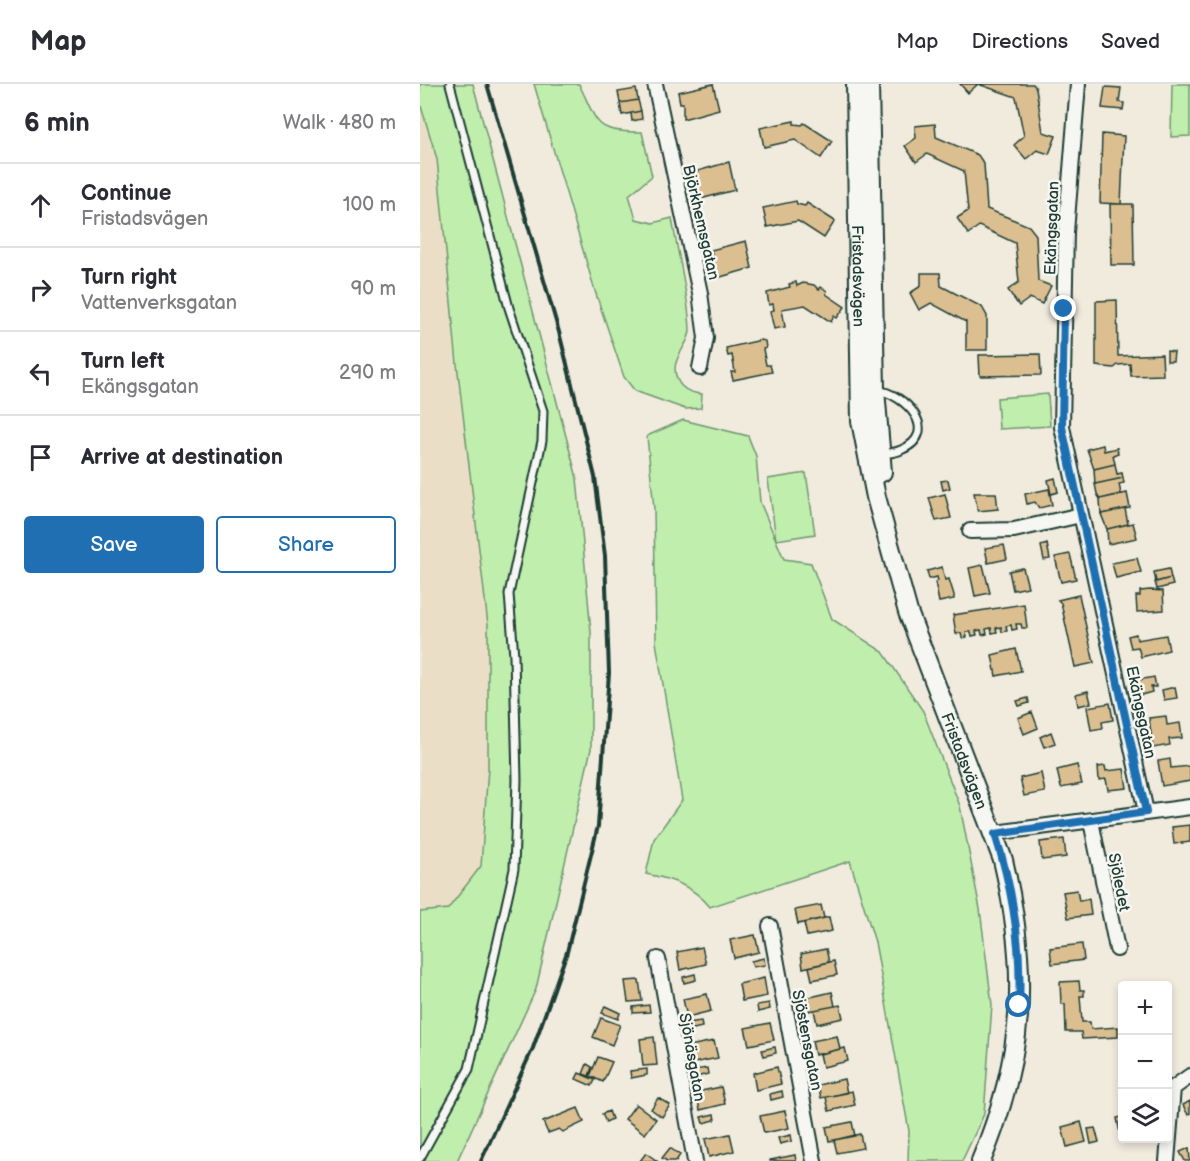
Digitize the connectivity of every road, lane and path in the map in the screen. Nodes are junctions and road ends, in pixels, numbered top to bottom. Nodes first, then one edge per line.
1 (450, 84) edge
2 (655, 84) edge
3 (856, 84) edge
4 (869, 84) edge
5 (1078, 84) edge
6 (700, 368) dead end
7 (868, 390) junction
8 (880, 454) junction
9 (1081, 515) junction
10 (970, 531) dead end
11 (888, 538) junction
12 (1190, 807) edge
13 (1146, 812) junction
14 (1091, 821) junction
15 (995, 834) junction
16 (770, 926) dead end
17 (1117, 950) dead end
18 (658, 959) dead end
19 (1190, 1076) edge
20 (420, 1158) edge
21 (695, 1161) edge
22 (814, 1161) edge
23 (981, 1161) edge
24 (1167, 1161) edge

1 - 20 lane
2 - 6 street, Björkhemsgatan
3 - 7 street, Fristadsvägen
4 - 7 street, Fristadsvägen
5 - 9 street, Ekängsgatan
7 - 8 street, Fristadsvägen
7 - 8 lane
7 - 11 street, Fristadsvägen
8 - 11 street, Fristadsvägen
9 - 10 street
9 - 13 street, Ekängsgatan
11 - 15 street, Fristadsvägen
12 - 13 street
13 - 14 street
14 - 15 street
14 - 17 street, Sjöledet
15 - 23 street, Fristadsvägen
16 - 22 street, Sjöstensgatan
18 - 21 street, Sjönäsgatan
19 - 24 street

